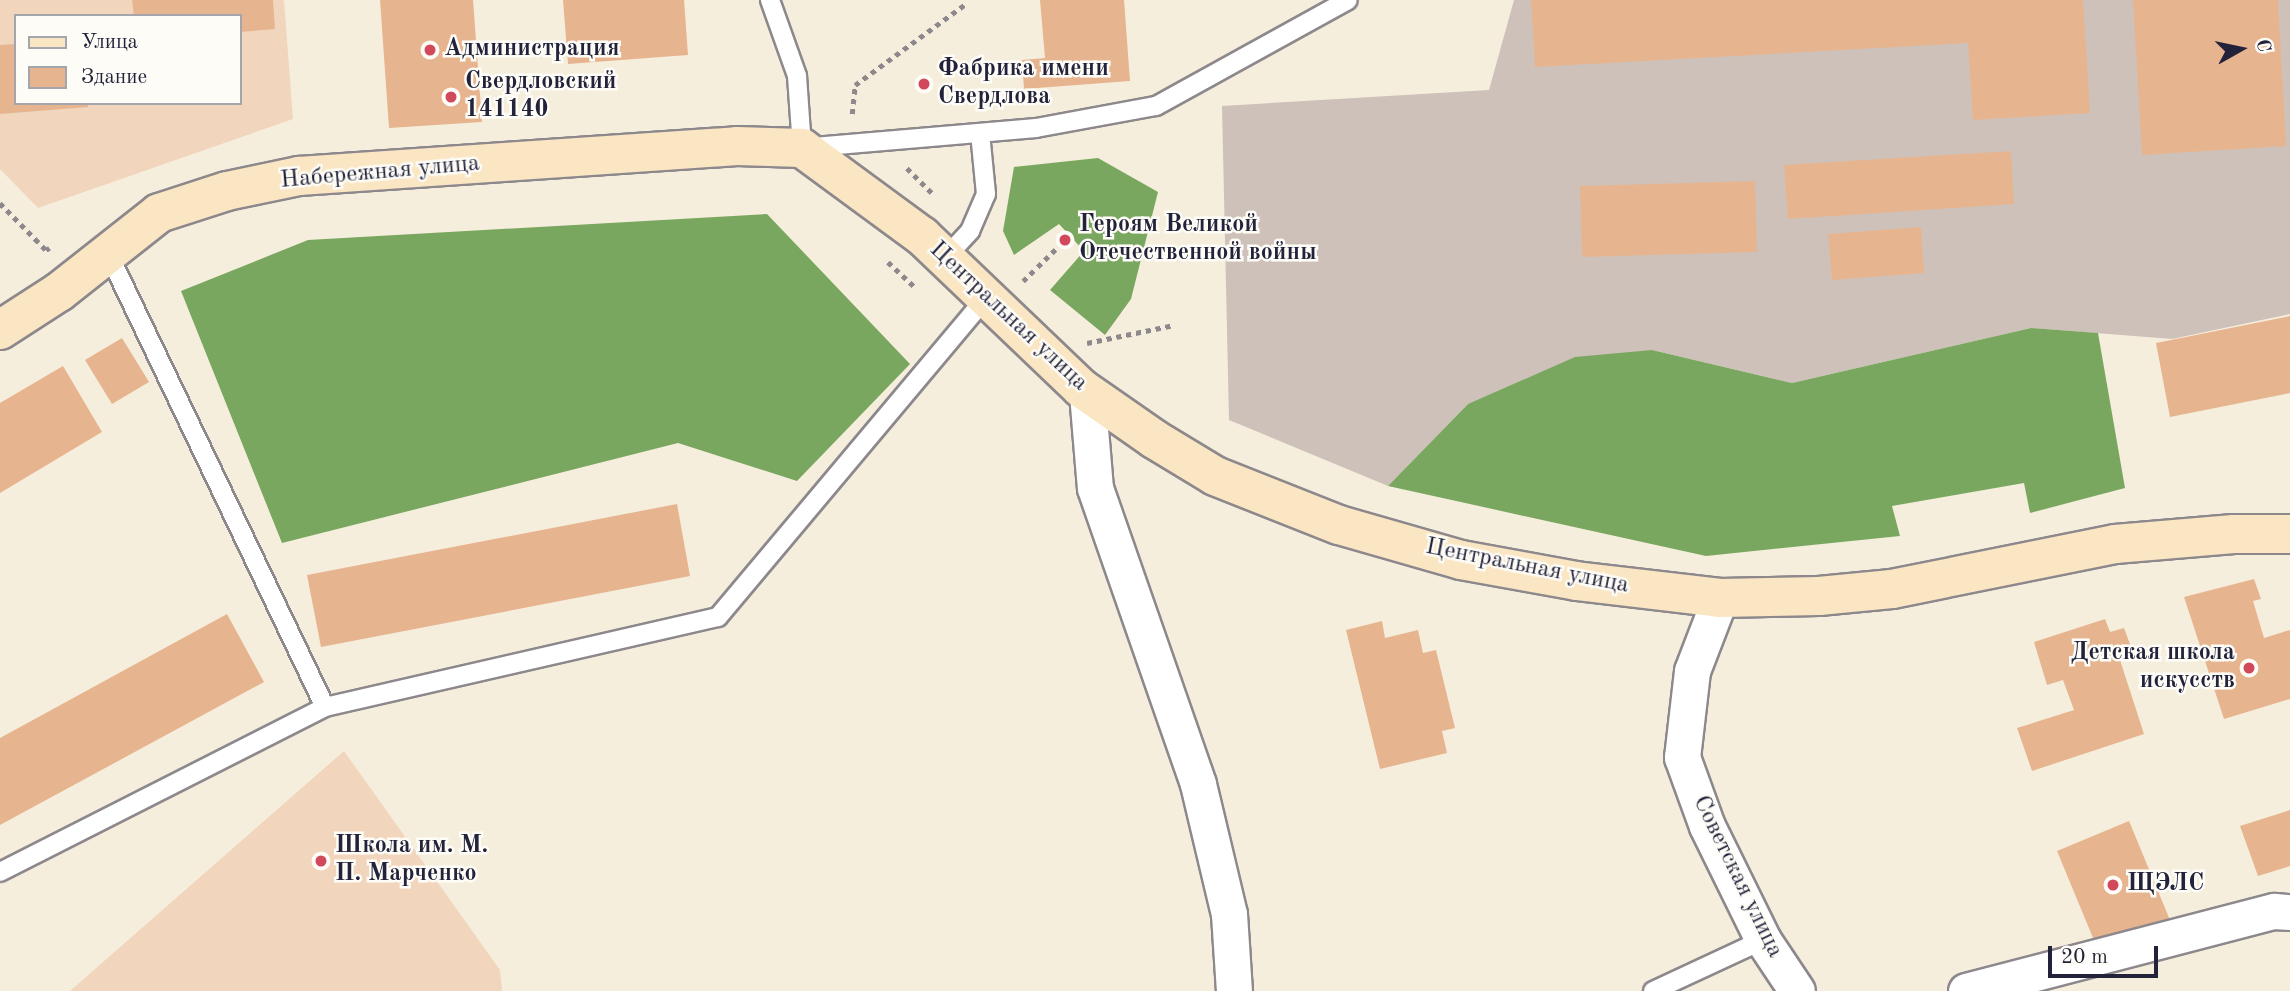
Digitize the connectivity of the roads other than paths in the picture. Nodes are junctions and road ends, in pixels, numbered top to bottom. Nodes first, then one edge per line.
1 (770, 0) edge
2 (1348, 0) edge
3 (980, 132) junction
4 (802, 148) junction
5 (108, 253) junction
6 (945, 258) junction
7 (986, 298) junction
8 (0, 330) edge
9 (1087, 393) junction
10 (2290, 534) edge
11 (1720, 598) junction
12 (325, 707) junction
13 (0, 872) edge
14 (2290, 912) edge
15 (1763, 940) junction
16 (1234, 991) edge
17 (1653, 991) edge
18 (1797, 991) edge
19 (1807, 991) edge
20 (1966, 991) edge

1 - 4 lane
2 - 3 lane
3 - 4 lane
3 - 6 lane
4 - 5 street, Набережная улица
4 - 6 street, Центральная улица
5 - 8 street, Набережная улица
5 - 12 lane
6 - 7 street, Центральная улица
7 - 9 street, Центральная улица
7 - 12 lane
9 - 11 street, Центральная улица
9 - 16 street
10 - 11 street, Центральная улица
11 - 15 street, Советская улица
12 - 13 lane
14 - 20 street
15 - 17 lane
15 - 18 street, Советская улица
18 - 19 street

